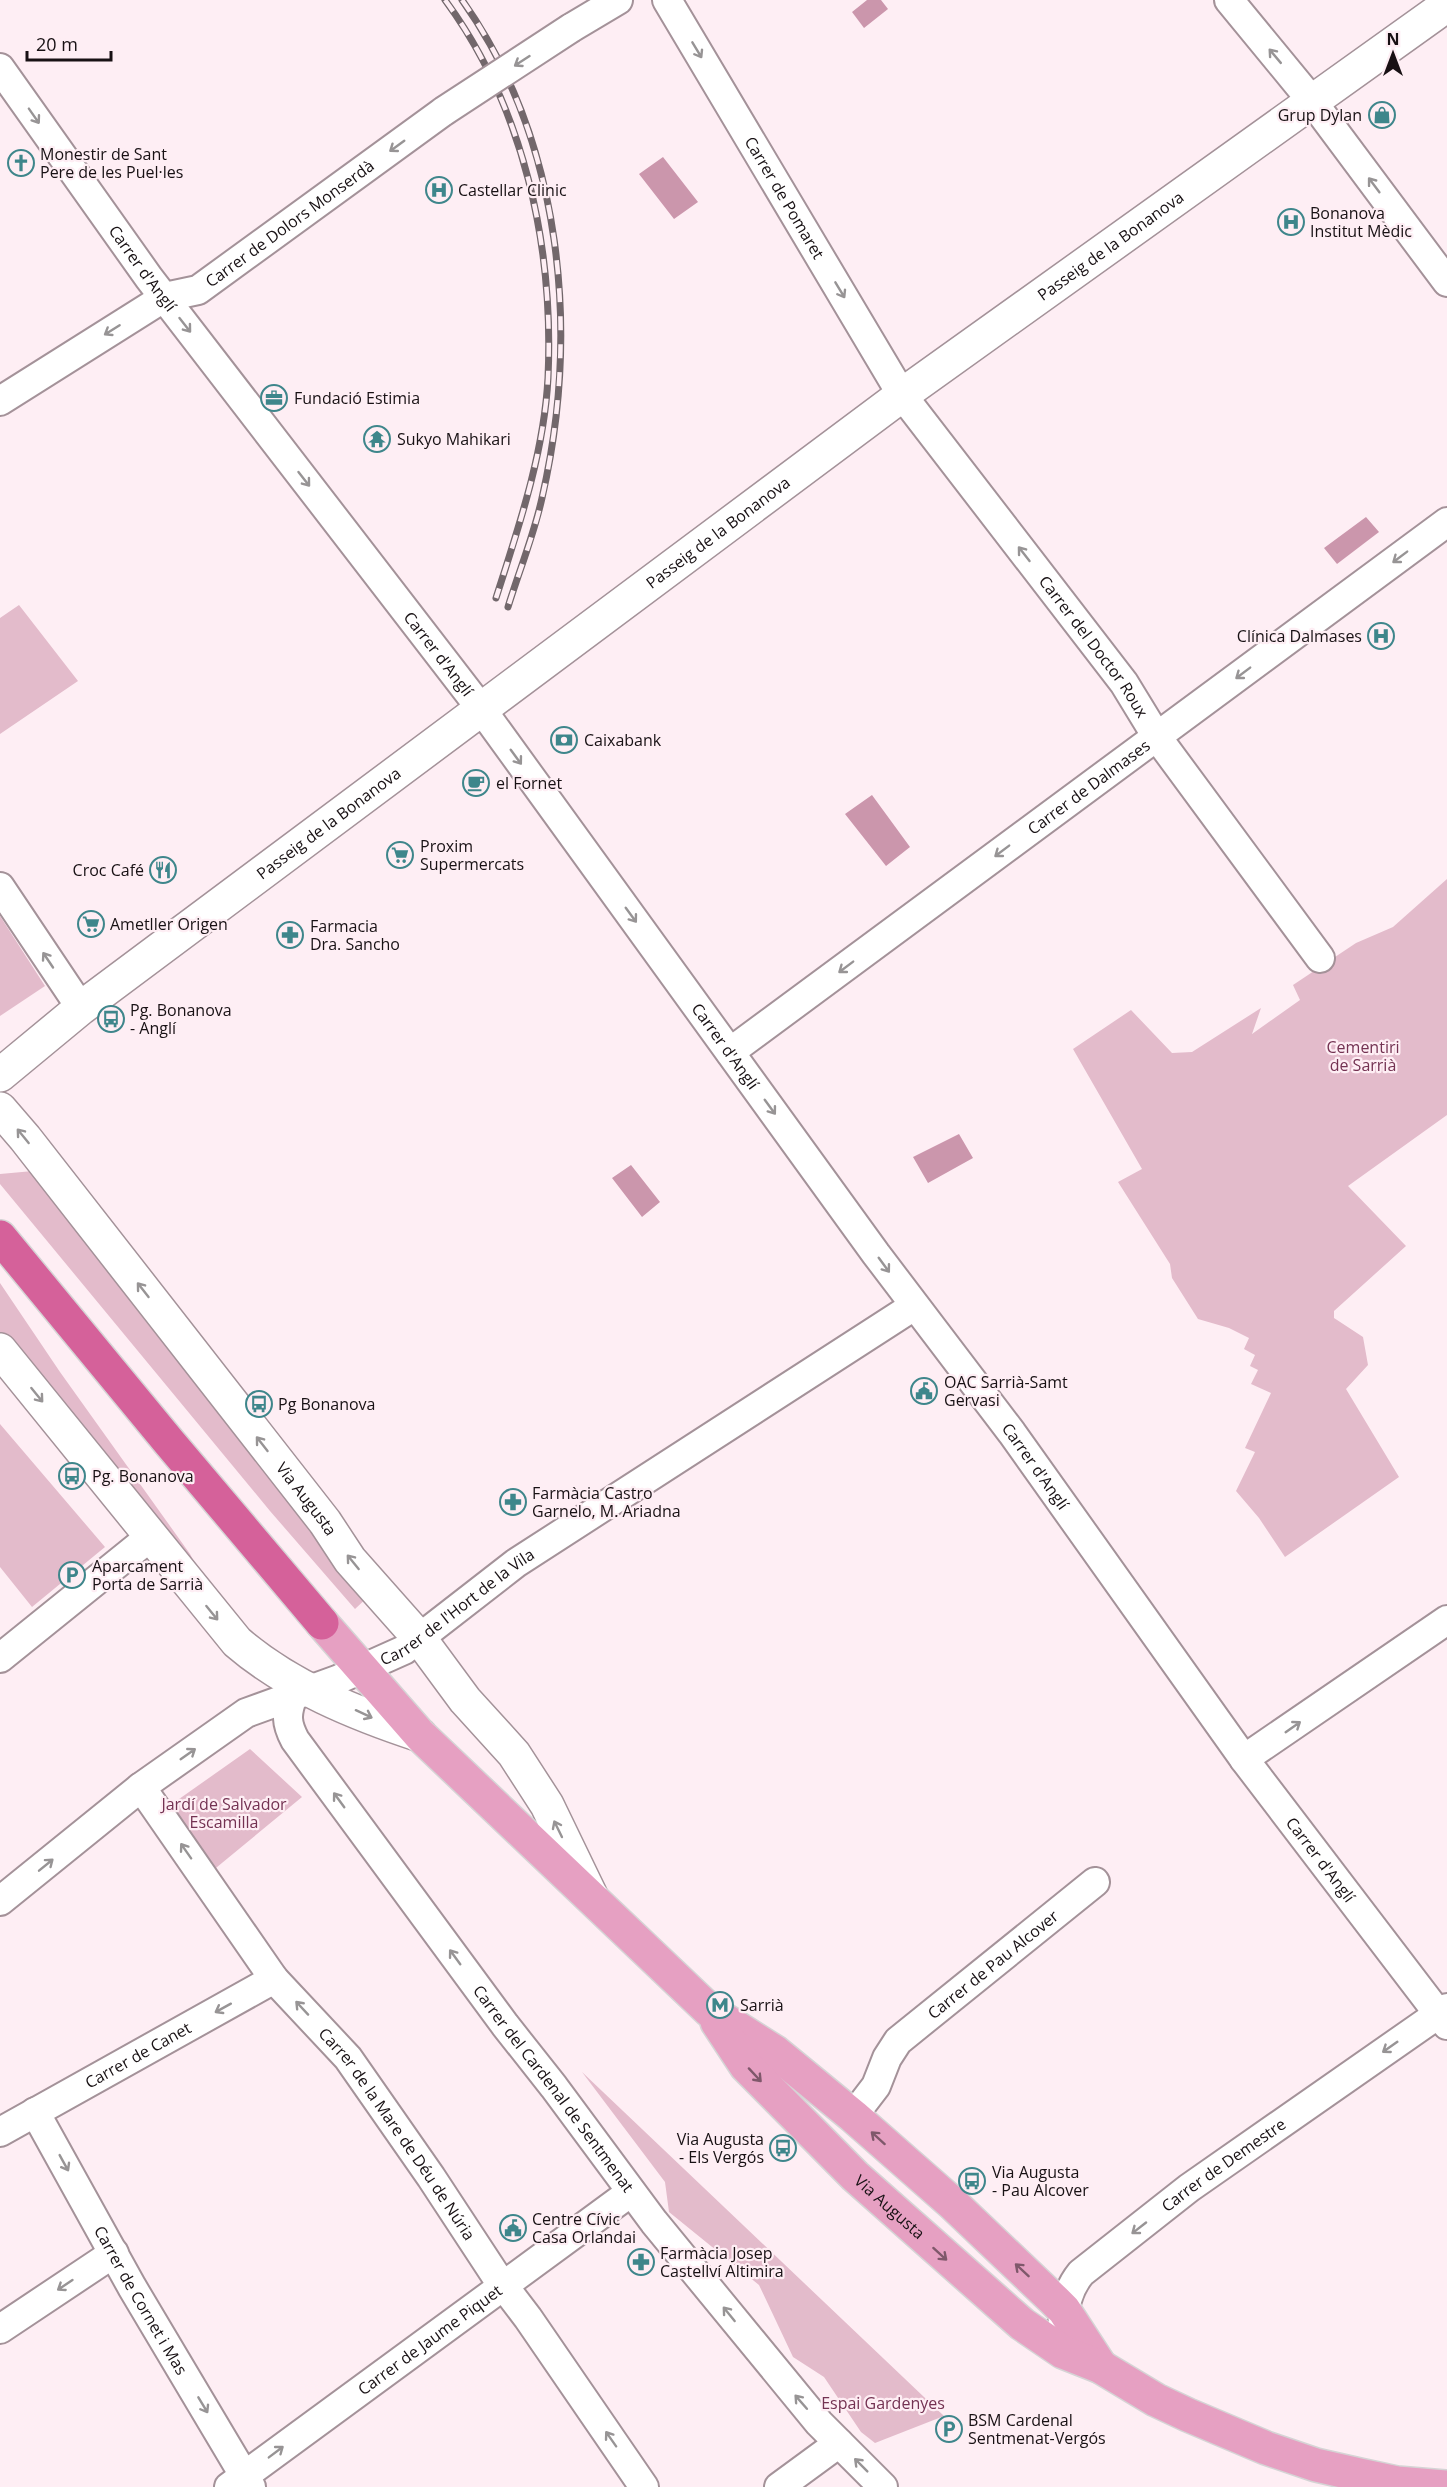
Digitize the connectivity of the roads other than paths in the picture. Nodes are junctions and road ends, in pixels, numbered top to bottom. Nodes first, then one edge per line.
1 (618, 0) edge
2 (667, 0) edge
3 (1229, 0) edge
4 (1447, 5) edge
5 (0, 68) edge
6 (1312, 101) junction
7 (1447, 282) edge
8 (165, 297) junction
9 (902, 395) junction
10 (0, 401) edge
11 (1447, 522) edge
12 (482, 710) junction
13 (1157, 737) junction
14 (0, 887) edge
15 (1320, 958) dead end
16 (81, 1008) junction
17 (730, 1052) junction
18 (0, 1075) edge
19 (0, 1109) edge
20 (0, 1238) edge
21 (914, 1306) junction
22 (0, 1350) edge
23 (150, 1537) junction
24 (1447, 1620) edge
25 (322, 1623) joint
26 (420, 1639) junction
27 (0, 1658) edge
28 (362, 1669) junction
29 (302, 1693) junction
30 (420, 1735) junction
31 (1244, 1760) junction
32 (141, 1787) junction
33 (1095, 1882) dead end
34 (593, 1900) junction
35 (0, 1901) edge
36 (274, 1979) junction
37 (709, 2010) junction
38 (1444, 2015) edge
39 (35, 2112) junction
40 (853, 2116) junction
41 (0, 2132) edge
42 (631, 2192) junction
43 (114, 2253) junction
44 (502, 2284) junction
45 (1064, 2310) junction
46 (0, 2329) edge
47 (1063, 2352) junction
48 (1101, 2367) junction
49 (839, 2443) junction
50 (242, 2483) edge
51 (644, 2487) edge
52 (779, 2487) edge
53 (884, 2487) edge
54 (1445, 2487) edge

1 -> 8 street, Carrer de Dolors Monserdà, bridge
2 -> 9 street, Carrer de Pomaret
6 -> 3 street
4 - 6 street, Passeig de la Bonanova
5 -> 8 street, Carrer d'Anglí
7 -> 6 street
6 - 9 street, Passeig de la Bonanova
8 -> 10 street, Carrer de Dolors Monserdà
8 -> 12 street, Carrer d'Anglí
9 - 12 street, Passeig de la Bonanova
13 -> 9 street, Carrer del Doctor Roux
11 -> 13 street, Carrer de Dalmases
12 - 16 street, Passeig de la Bonanova
12 -> 17 street, Carrer d'Anglí
13 - 15 street, Carrer del Doctor Roux
13 -> 17 street, Carrer de Dalmases
16 -> 14 street
16 - 18 street, Passeig de la Bonanova
17 -> 21 street, Carrer d'Anglí
26 -> 19 street, Via Augusta
20 - 25 highway
21 - 26 street, Carrer de l'Hort de la Vila
21 - 31 street, Carrer d'Anglí
22 -> 23 street, Via Augusta
23 - 27 street
23 -> 29 street, Via Augusta
31 -> 24 street
25 - 28 main road, Via Augusta
26 - 28 street, Carrer de l'Hort de la Vila
34 -> 26 street, Via Augusta
28 - 29 street, Carrer de l'Hort de la Vila
28 - 30 main road, Via Augusta
29 -> 30 street, Via Augusta
32 -> 29 street, Carrer de l'Hort de la Vila
42 -> 29 street, Carrer del Cardenal de Sentmenat
30 - 34 main road, Via Augusta
31 - 38 street, Carrer d'Anglí
35 -> 32 street, Carrer de l'Hort de la Vila
36 -> 32 street, Carrer de la Mare de Déu de Núria
33 - 40 street, Carrer de Pau Alcover
34 - 37 main road, Via Augusta
36 -> 39 street, Carrer de Canet
44 -> 36 street, Carrer de la Mare de Déu de Núria
37 - 40 main road, Via Augusta
37 -> 47 main road, Via Augusta
38 -> 45 street, Carrer de Demestre
39 - 41 street, Carrer de Canet
39 -> 43 street, Carrer de Cornet i Mas
45 -> 40 main road, Via Augusta
42 - 44 street, Carrer de Jaume Piquet
49 -> 42 street, Carrer del Cardenal de Sentmenat
43 -> 46 street
43 -> 50 street, Carrer de Cornet i Mas
50 -> 44 street, Carrer de Jaume Piquet
51 -> 44 street, Carrer de la Mare de Déu de Núria
45 - 47 street, Carrer de Demestre
45 - 48 main road, Via Augusta
47 - 48 main road, Via Augusta
48 - 54 main road, Via Augusta
49 - 52 street
53 -> 49 street, Carrer del Cardenal de Sentmenat

